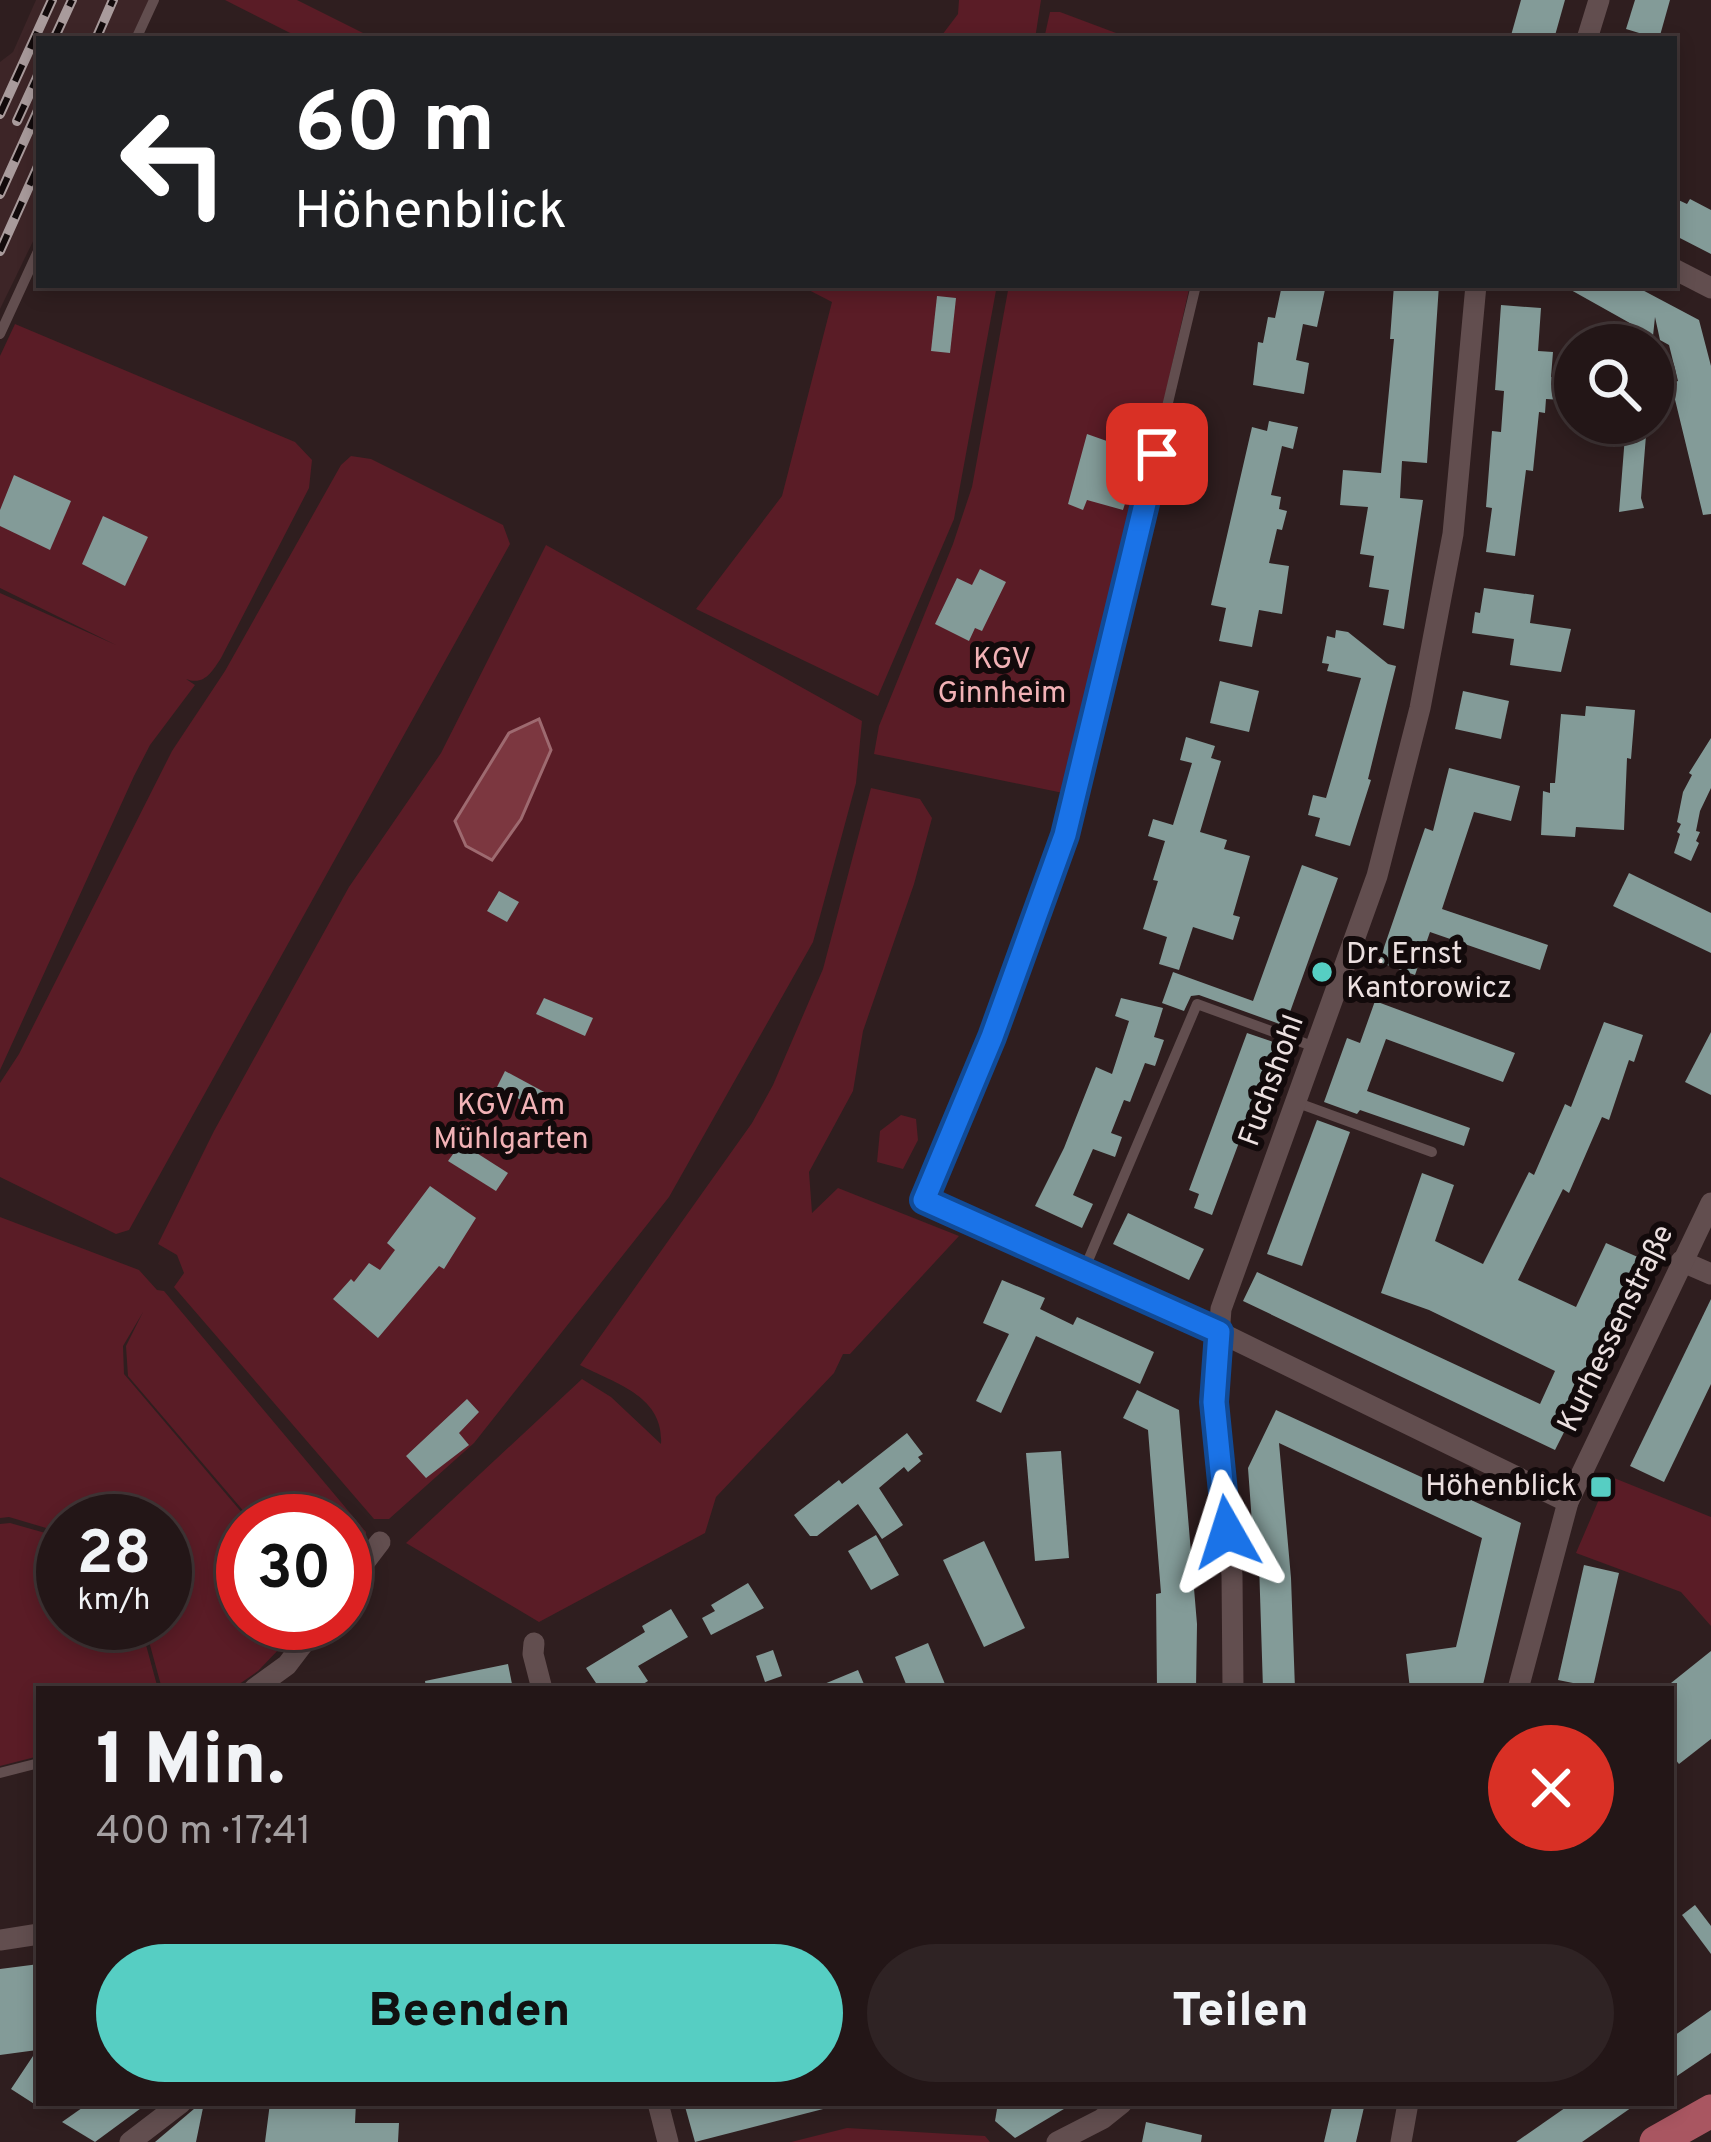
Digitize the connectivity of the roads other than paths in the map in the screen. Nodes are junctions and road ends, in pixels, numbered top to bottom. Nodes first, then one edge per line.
1 (154, 0) edge
2 (1599, 0) edge
3 (137, 36) edge
4 (1588, 36) edge
5 (36, 256) edge
6 (1677, 271) edge
7 (1195, 288) edge
8 (1476, 288) edge
9 (1711, 288) edge
10 (0, 334) edge
11 (1318, 1048) junction
12 (1298, 1103) junction
13 (1432, 1152) dead end
14 (924, 1200) joint
15 (1711, 1203) edge
16 (1681, 1261) junction
17 (1084, 1270) junction
18 (1711, 1274) edge
19 (1219, 1332) junction
20 (1568, 1502) junction
21 (380, 1542) dead end
22 (372, 1553) edge
23 (534, 1643) dead end
24 (298, 1650) edge
25 (258, 1686) edge
26 (541, 1686) edge
27 (1233, 1686) edge
28 (1519, 1686) edge
29 (36, 1764) edge
30 (0, 1773) edge
31 (36, 1934) edge
32 (0, 1940) edge
33 (178, 2106) edge
34 (659, 2106) edge
35 (1118, 2106) edge
36 (1407, 2106) edge
37 (1711, 2111) edge
38 (130, 2142) edge
39 (668, 2142) edge
40 (1057, 2142) edge
41 (1401, 2142) edge
42 (1656, 2142) edge

1 - 3 lane
2 - 4 street
5 - 10 lane
6 - 9 street
7 - 14 lane
8 - 11 street, Fuchshohl
11 - 12 street, Fuchshohl
11 - 17 lane
12 - 13 lane
12 - 19 street, Fuchshohl
14 - 17 street
15 - 16 street, Kurhessenstraße
16 - 18 street
16 - 20 street, Kurhessenstraße
17 - 19 street
19 - 20 street
19 - 27 street, Fuchshohl
20 - 28 street, Kurhessenstraße
21 - 22 street
23 - 26 street
24 - 25 street
29 - 30 lane
31 - 32 street
33 - 38 street
34 - 39 street
35 - 40 street
36 - 41 street
37 - 42 main road

